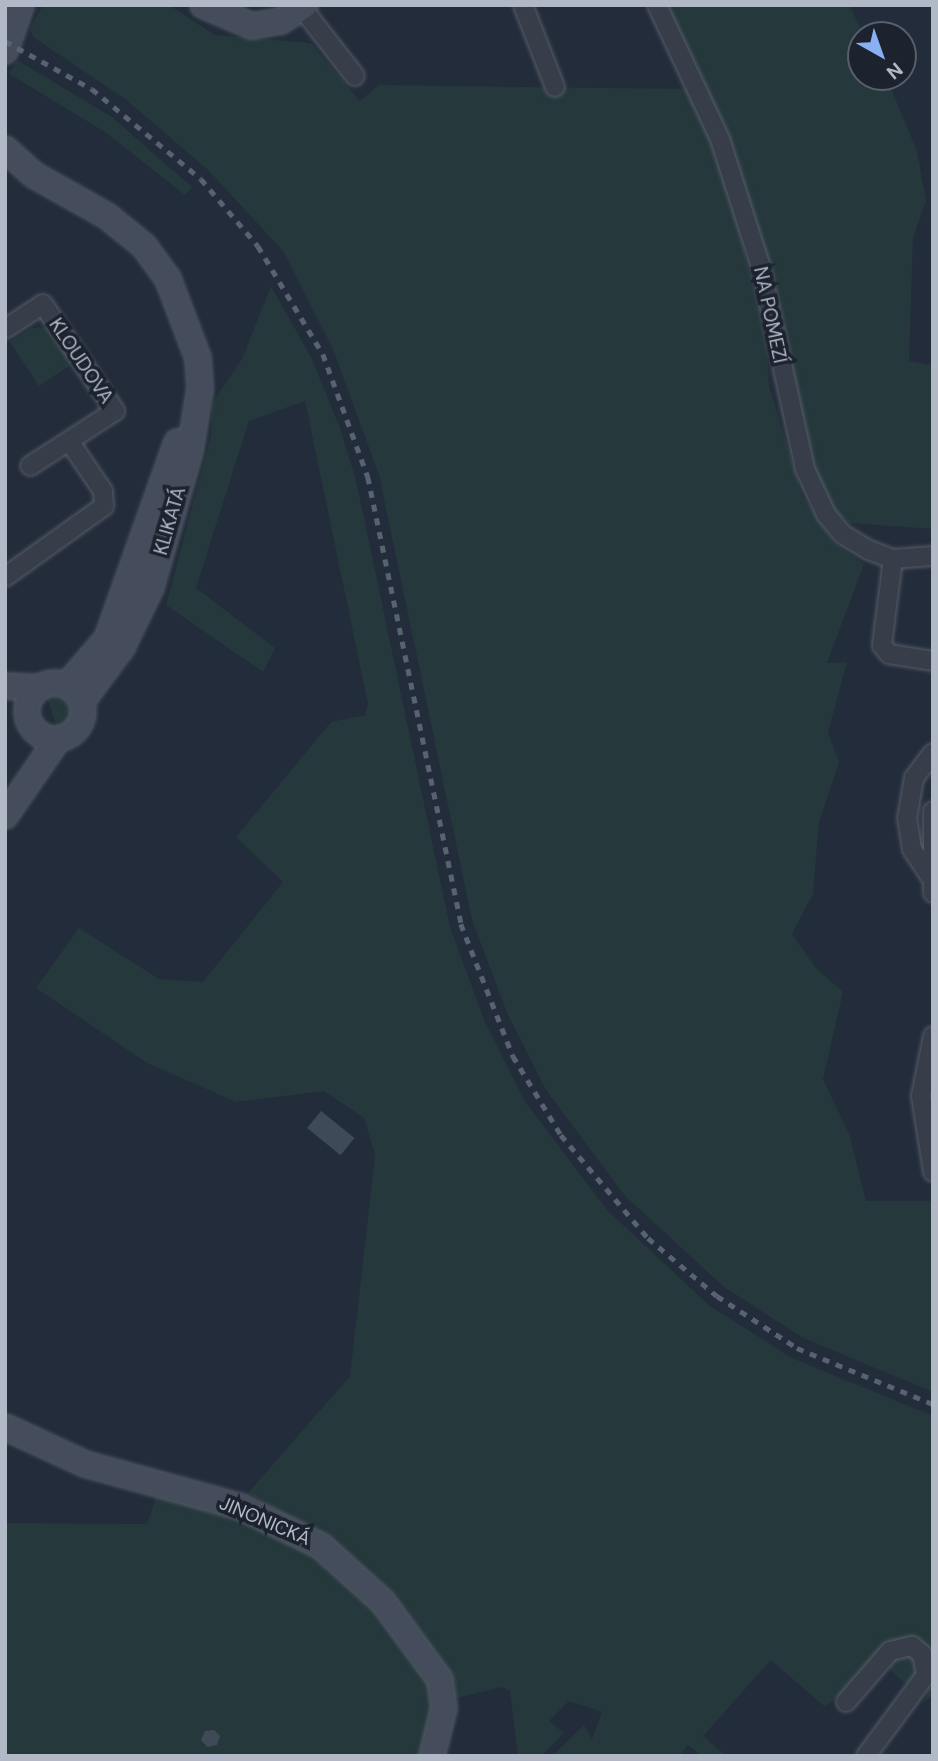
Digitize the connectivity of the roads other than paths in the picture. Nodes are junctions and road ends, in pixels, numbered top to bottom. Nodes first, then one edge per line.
1 (20, 5) edge
2 (203, 5) edge
3 (523, 5) edge
4 (657, 5) edge
5 (304, 7) edge
6 (5, 27) edge
7 (5, 51) edge
8 (355, 76) dead end
9 (555, 87) dead end
10 (5, 149) edge
11 (5, 167) edge
12 (34, 175) junction
13 (5, 329) edge
14 (69, 441) junction
15 (30, 466) dead end
16 (933, 556) edge
17 (893, 559) junction
18 (5, 577) edge
19 (933, 661) edge
20 (5, 686) edge
21 (39, 688) junction
22 (74, 693) junction
23 (32, 723) edge
24 (933, 753) edge
25 (5, 797) edge
26 (933, 811) edge
27 (5, 816) edge
28 (932, 885) edge
29 (933, 1036) edge
30 (927, 1074) edge
31 (933, 1172) edge
32 (5, 1427) edge
33 (846, 1702) dead end
34 (432, 1756) edge
35 (866, 1756) edge

1 - 6 street
1 - 7 street
2 - 5 street
3 - 9 street
4 - 17 street, NA POMEZÍ
5 - 8 street
10 - 12 street, KLIKATÁ
11 - 12 street, KLIKATÁ
12 - 22 street, KLIKATÁ
13 - 14 street, KLOUDOVA
14 - 15 street, KLOUDOVA
14 - 18 street
16 - 17 street
17 - 19 street
20 - 21 street
21 - 22 street
21 - 23 street
22 - 23 street
23 - 25 street
23 - 27 street
24 - 28 street
26 - 28 street
29 - 30 street
30 - 31 street
32 - 34 street, JINONICKÁ
33 - 35 street

